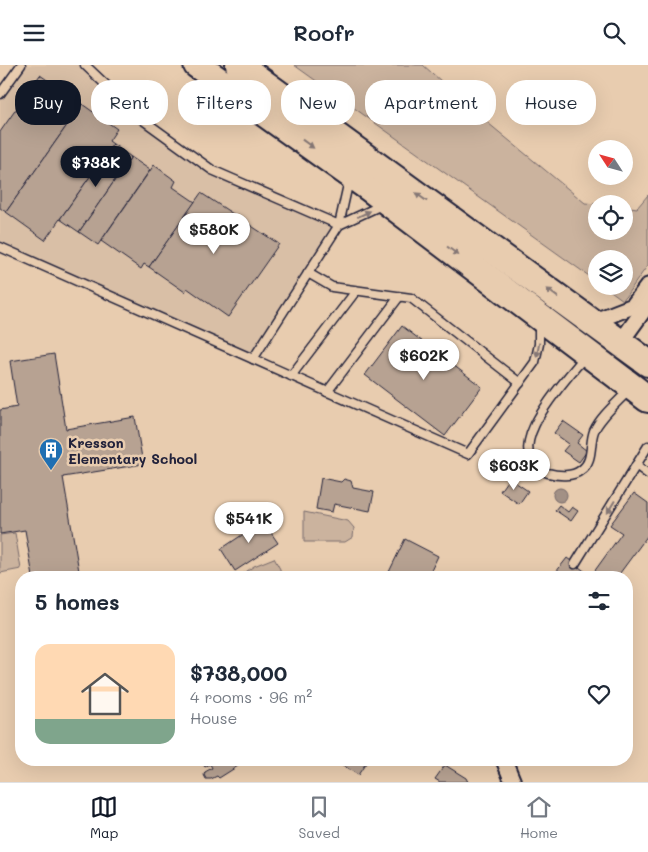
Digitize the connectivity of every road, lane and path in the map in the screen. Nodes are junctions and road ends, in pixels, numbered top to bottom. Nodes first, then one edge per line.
1 (21, 65) edge
2 (85, 65) edge
3 (197, 65) edge
4 (239, 65) edge
5 (0, 94) edge
6 (351, 175) junction
7 (388, 202) junction
8 (339, 225) junction
9 (0, 247) edge
10 (308, 273) junction
11 (648, 286) edge
12 (356, 291) junction
13 (399, 297) junction
14 (648, 304) edge
15 (542, 317) junction
16 (592, 322) junction
17 (620, 343) junction
18 (587, 354) junction
19 (253, 359) junction
20 (648, 363) edge
21 (291, 376) junction
22 (520, 383) junction
23 (326, 392) junction
24 (640, 393) edge
25 (648, 446) edge
26 (636, 465) junction
27 (648, 474) edge
28 (575, 564) dead end
29 (506, 766) edge
30 (513, 782) edge

1 - 5 lane
2 - 8 lane
3 -> 6 highway
16 -> 4 highway
6 - 7 highway
6 - 8 lane
8 -> 7 lane
7 -> 15 highway
8 - 10 lane
9 - 19 lane
10 - 12 lane
10 - 19 lane
11 - 16 street
12 - 13 lane
12 - 21 lane
13 - 22 lane
13 - 23 lane
14 - 17 street
15 - 17 highway
15 - 18 highway
15 -> 22 lane
16 - 17 highway
17 - 20 highway
18 - 24 highway
18 - 24 lane
19 - 21 lane
21 - 23 lane
22 - 23 lane
25 - 26 lane
26 - 27 lane
26 -> 28 lane
29 - 30 street

